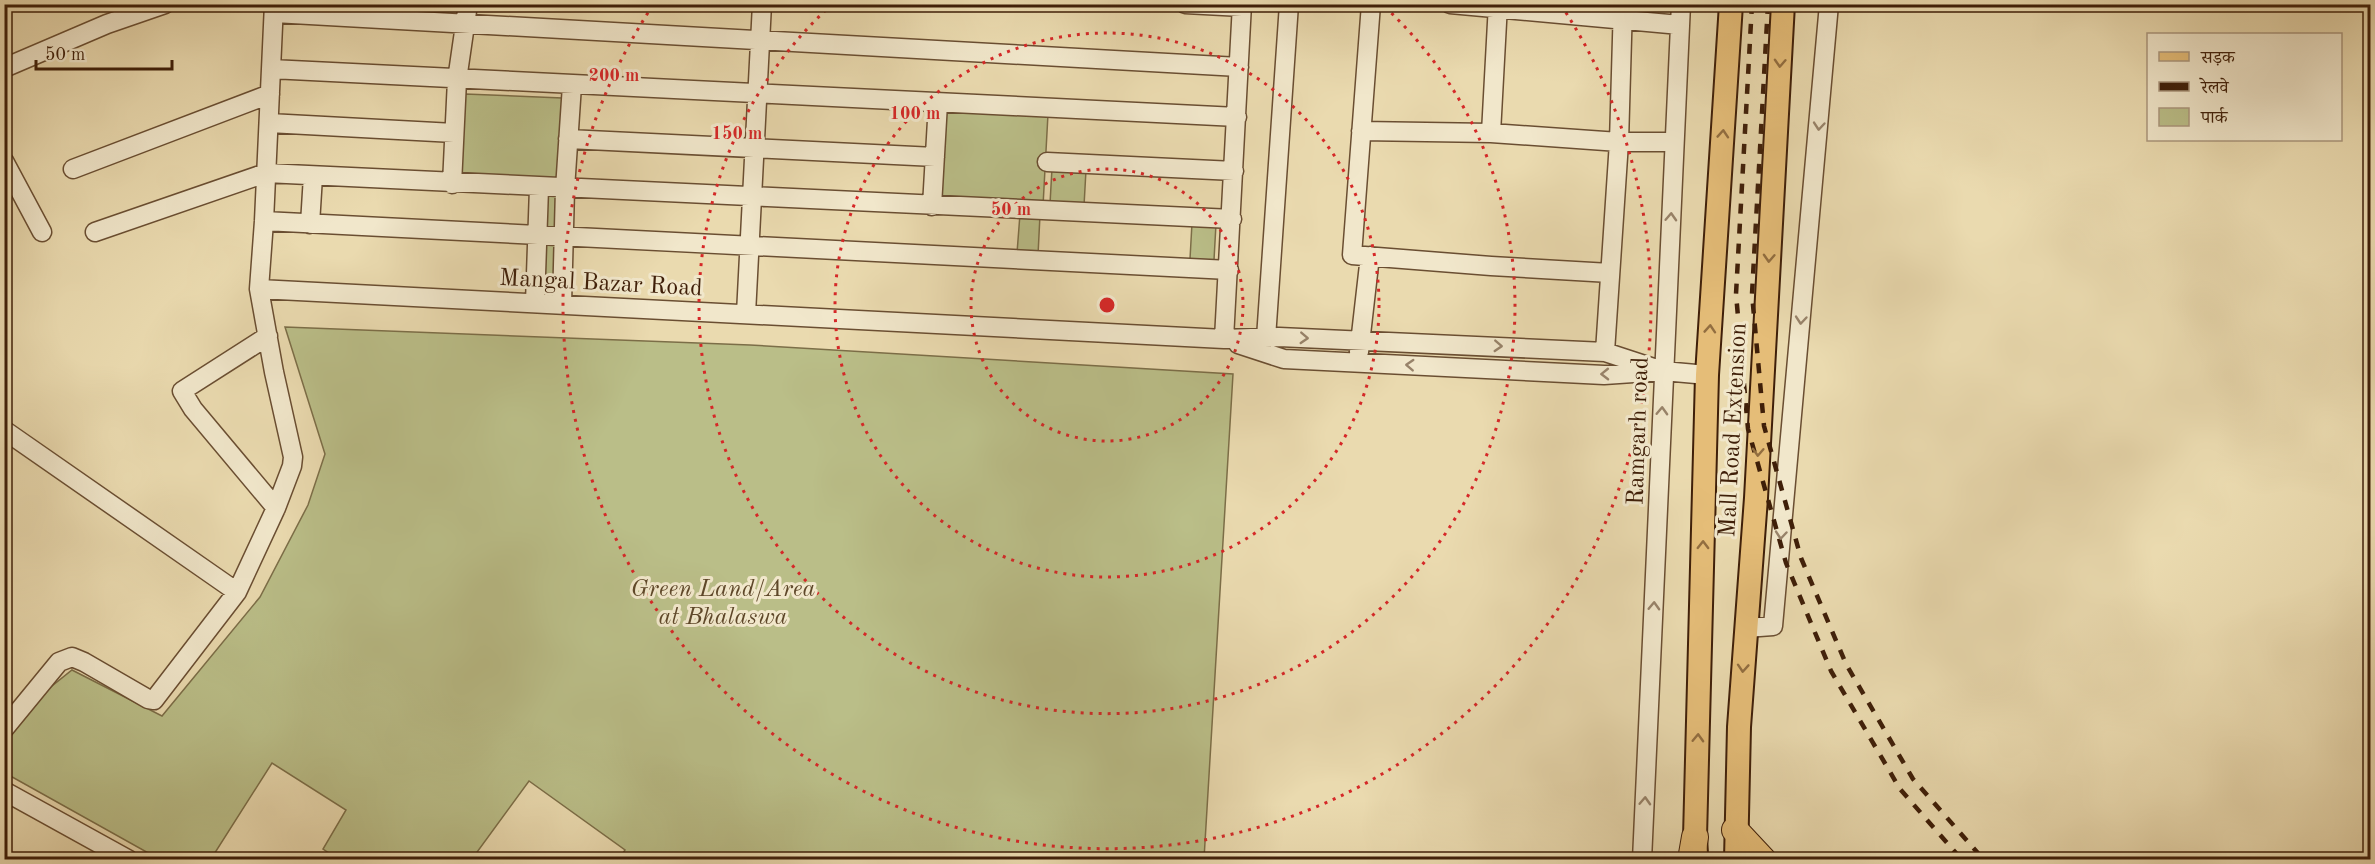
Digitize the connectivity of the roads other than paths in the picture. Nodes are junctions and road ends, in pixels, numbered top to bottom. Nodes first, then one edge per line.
1 (165, 4) edge
2 (468, 4) edge
3 (762, 4) edge
4 (1185, 4) edge
5 (1289, 4) edge
6 (1371, 4) edge
7 (1450, 4) edge
8 (1680, 4) edge
9 (1731, 4) edge
10 (1783, 4) edge
11 (1829, 4) edge
12 (1242, 6) edge
13 (1498, 7) edge
14 (274, 9) edge
15 (1622, 13) edge
16 (466, 24) junction
17 (1680, 26) junction
18 (760, 41) junction
19 (1239, 67) junction
20 (4, 68) edge
21 (271, 69) junction
22 (457, 80) junction
23 (572, 85) junction
24 (270, 94) junction
25 (758, 94) junction
26 (938, 103) junction
27 (1237, 117) junction
28 (269, 123) junction
29 (1361, 131) junction
30 (454, 133) junction
31 (1491, 133) junction
32 (568, 139) junction
33 (1619, 142) junction
34 (1674, 142) junction
35 (755, 148) junction
36 (935, 157) junction
37 (4, 161) edge
38 (1047, 162) dead end
39 (74, 169) dead end
40 (1234, 171) junction
41 (266, 173) junction
42 (313, 176) junction
43 (452, 183) junction
44 (539, 188) junction
45 (565, 189) junction
46 (753, 197) junction
47 (932, 206) junction
48 (1232, 219) junction
49 (264, 222) junction
50 (310, 224) junction
51 (42, 232) dead end
52 (95, 232) dead end
53 (537, 236) junction
54 (564, 237) junction
55 (750, 247) junction
56 (1370, 256) junction
57 (1229, 270) junction
58 (1610, 273) junction
59 (259, 289) junction
60 (534, 303) junction
61 (562, 304) junction
62 (746, 314) junction
63 (268, 336) junction
64 (1266, 338) junction
65 (1224, 339) junction
66 (1361, 341) junction
67 (1605, 352) junction
68 (1358, 362) junction
69 (1663, 371) junction
70 (1707, 375) junction
71 (4, 430) edge
72 (276, 508) junction
73 (237, 592) junction
74 (1746, 628) junction
75 (4, 729) edge
76 (4, 791) edge
77 (1735, 830) junction
78 (1694, 852) edge
79 (129, 860) edge
80 (1642, 860) edge
81 (1736, 860) edge
82 (1763, 860) edge

1 - 20 street
2 - 16 street
3 - 18 street
4 - 12 street
5 - 64 street
6 - 29 street
7 - 13 street
8 - 17 street, Ramgarh road
70 -> 9 main road, Mall Road Extension
10 -> 74 main road, Mall Road Extension
11 -> 74 street
12 - 19 street
13 - 15 street
13 - 31 street
14 - 16 street
14 - 21 street
15 - 17 street
15 - 33 street
16 - 18 street
16 - 22 street
17 - 34 street, Ramgarh road
18 - 19 street
18 - 25 street
19 - 27 street
21 - 22 street
21 - 24 street
22 - 23 street
22 - 30 street
23 - 25 street
23 - 32 street
24 - 28 street
24 - 39 street
25 - 26 street
25 - 35 street
26 - 27 street
26 - 36 street
27 - 40 street
28 - 30 street
28 - 41 street
29 - 31 street
29 - 56 street
30 - 43 street
31 - 33 street
32 - 35 street
32 - 45 street
33 - 34 street
33 - 58 street
69 -> 34 street, Ramgarh road
35 - 36 street
35 - 46 street
36 - 47 street
37 - 51 street
38 - 40 street
40 - 48 street
41 - 42 street
41 - 49 street
41 - 52 street
42 - 43 street
42 - 50 street
43 - 44 street
44 - 45 street
44 - 53 street
45 - 46 street
45 - 54 street
46 - 47 street
46 - 55 street
47 - 48 street
48 - 57 street
49 - 50 street
49 - 59 street
50 - 53 street
53 - 54 street
53 - 60 street
54 - 55 street
54 - 61 street
55 - 57 street
55 - 62 street
56 - 58 street
56 - 66 street
57 - 65 street
58 - 67 street
59 - 60 street, Mangal Bazar Road
59 - 63 street
60 - 61 street, Mangal Bazar Road
61 - 62 street, Mangal Bazar Road
62 - 65 street, Mangal Bazar Road
63 - 72 street
63 - 72 street
64 - 65 street
64 -> 66 street
65 - 68 street
66 -> 67 street
66 - 68 street
67 - 69 street
69 -> 68 street
69 - 70 street
80 -> 69 street, Ramgarh road
78 -> 70 main road, Mall Road Extension
71 - 73 street
72 - 73 street
73 - 75 street
74 -> 77 main road, Mall Road Extension
76 - 79 street
77 - 81 main road, Mall Road Extension
77 - 82 highway

